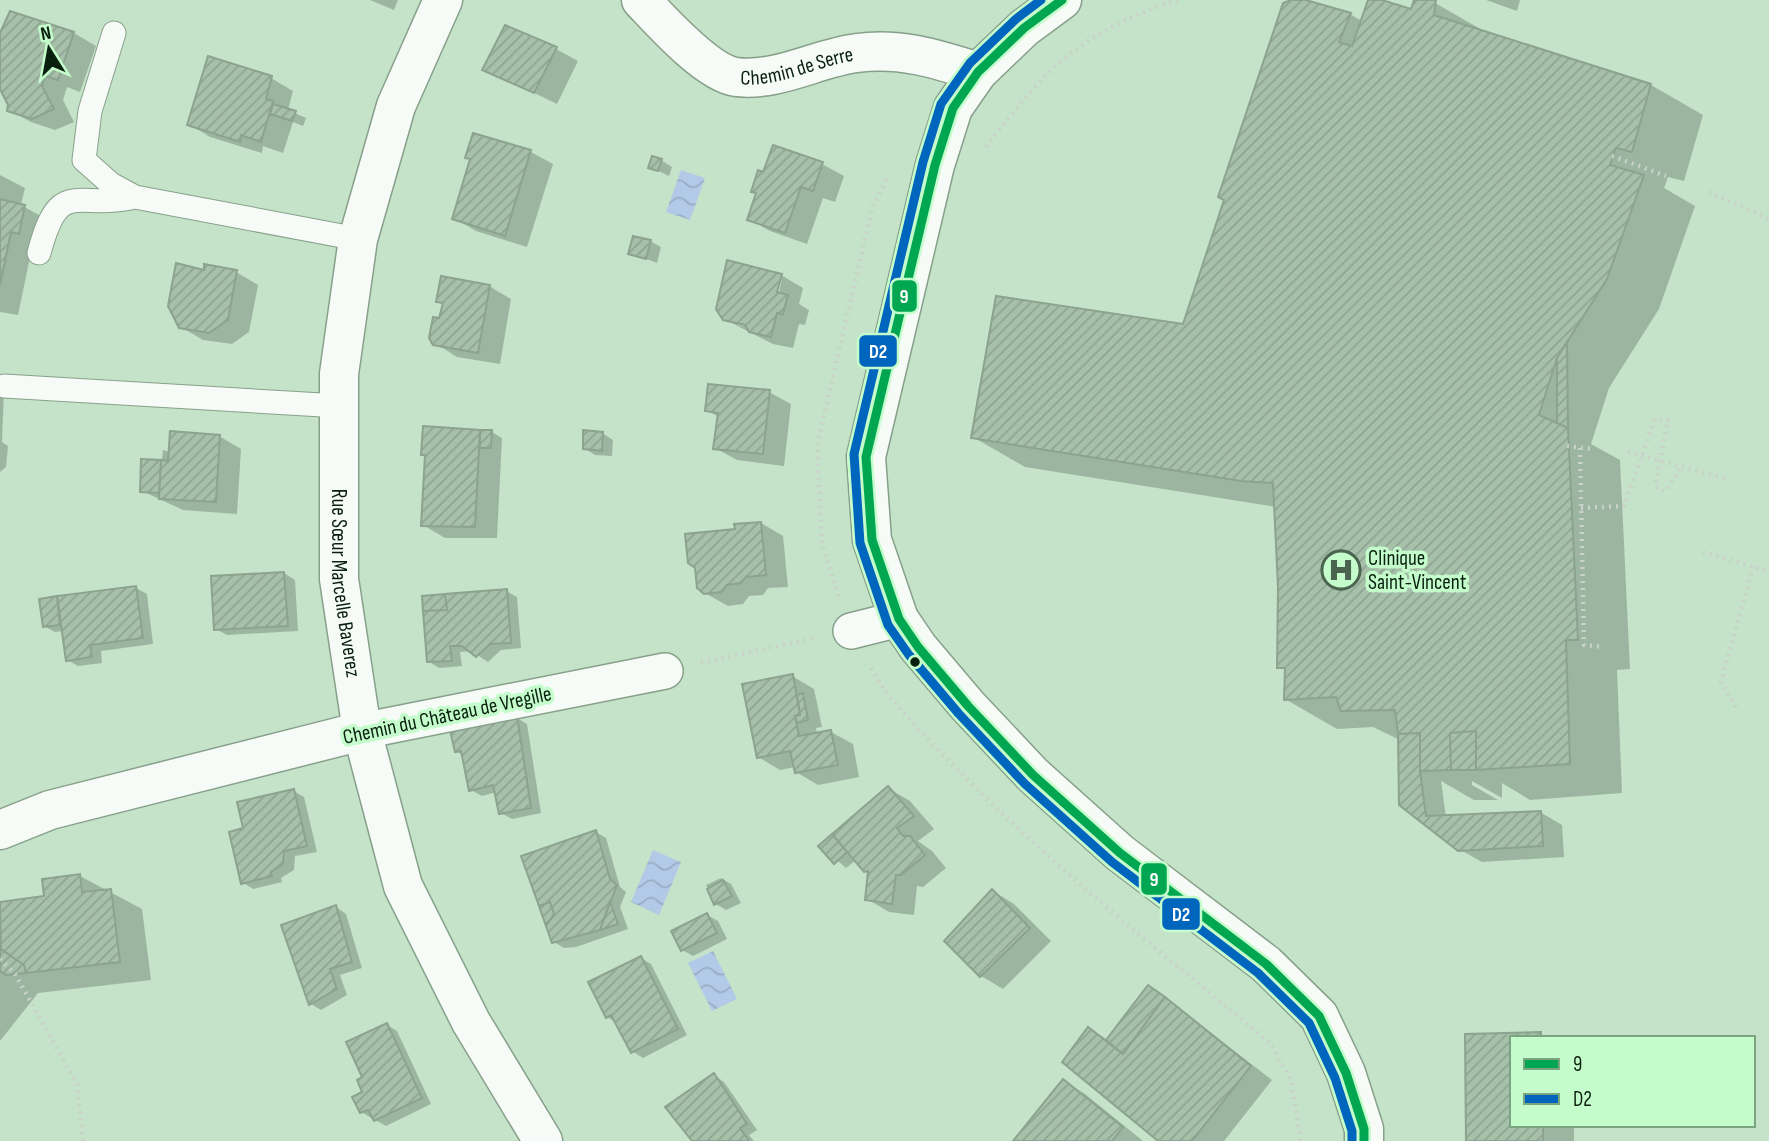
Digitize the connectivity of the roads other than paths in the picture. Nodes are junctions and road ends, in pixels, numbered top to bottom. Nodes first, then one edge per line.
1 (443, 0) edge
2 (640, 0) edge
3 (1062, 0) edge
4 (114, 33) dead end
5 (978, 72) junction
6 (135, 197) junction
7 (358, 239) junction
8 (39, 253) dead end
9 (4, 386) dead end
10 (339, 407) junction
11 (900, 619) junction
12 (850, 631) road end
13 (665, 671) road end
14 (362, 731) junction
15 (0, 830) edge
16 (543, 1141) edge
17 (1364, 1141) edge

1 - 7 street, Rue Sœur Marcelle Baverez
2 - 5 street, Chemin de Serre
3 - 5 street
4 - 6 lane
5 - 11 street
6 - 7 lane
6 - 8 lane
7 - 10 street, Rue Sœur Marcelle Baverez
9 - 10 lane
10 - 14 street, Rue Sœur Marcelle Baverez
11 - 12 street
11 - 17 street
13 - 14 street, Chemin du Château de Vregille
14 - 15 street, Chemin du Château de Vregille
14 - 16 street, Rue Sœur Marcelle Baverez

